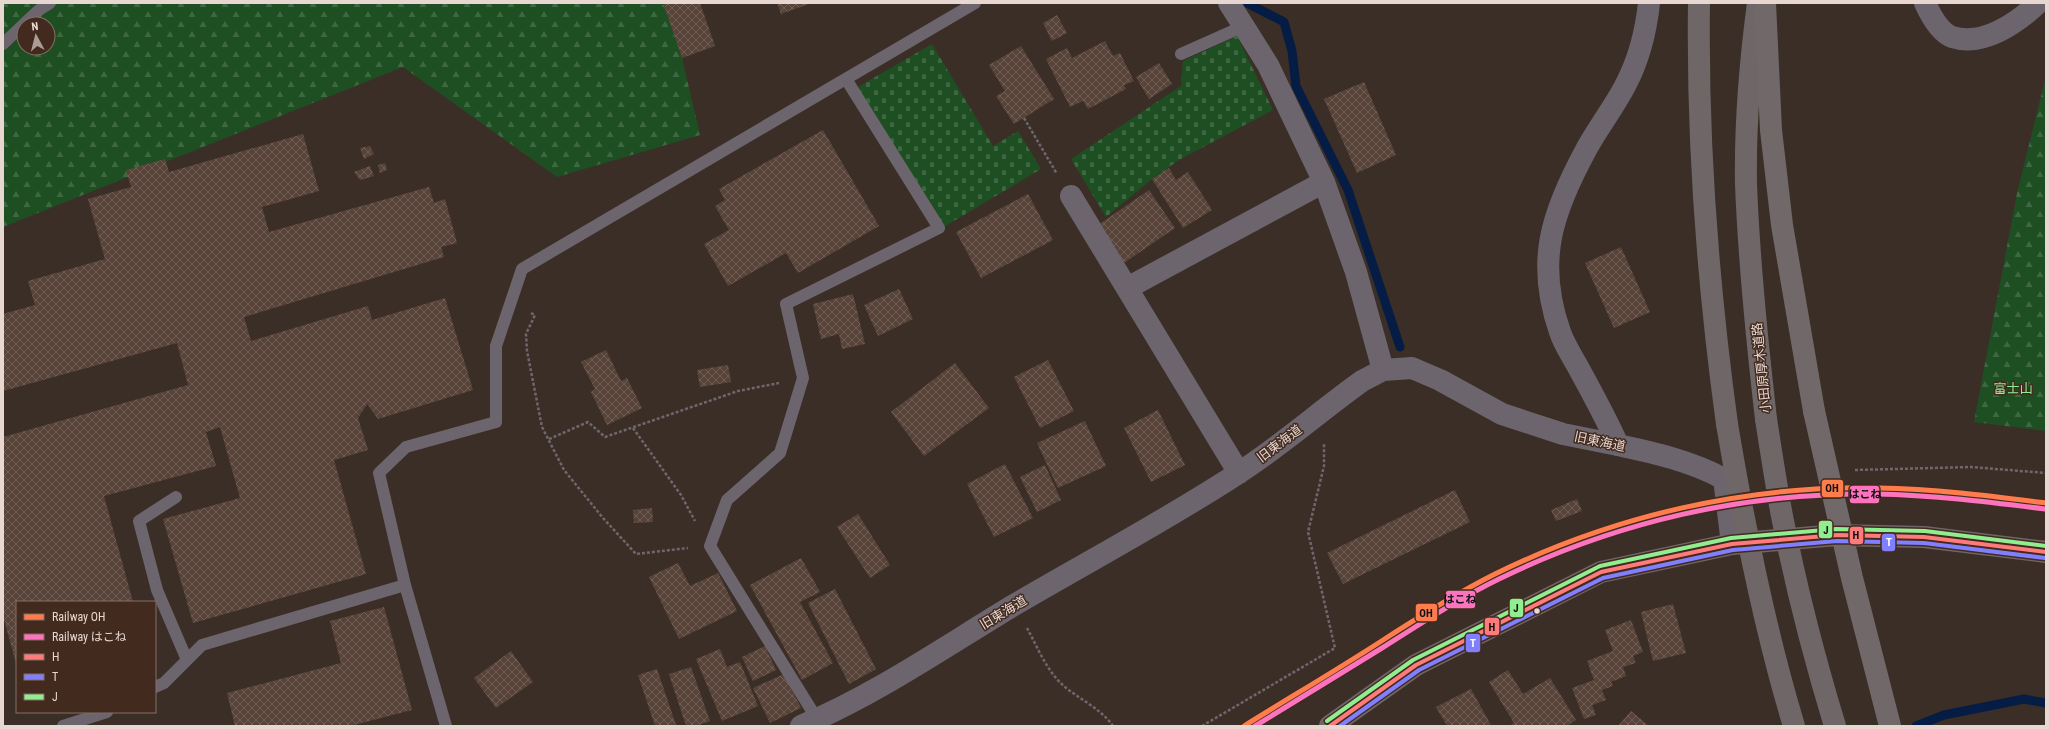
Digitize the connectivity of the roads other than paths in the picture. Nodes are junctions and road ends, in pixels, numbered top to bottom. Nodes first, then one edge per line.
1 (50, 3) edge
2 (975, 3) edge
3 (1229, 3) edge
4 (1649, 3) edge
5 (1699, 3) edge
6 (1758, 3) edge
7 (1766, 3) edge
8 (1925, 3) edge
9 (2038, 3) edge
10 (33, 16) edge
11 (1244, 26) junction
12 (16, 32) edge
13 (3, 44) edge
14 (1181, 54) dead end
15 (846, 79) junction
16 (1324, 182) junction
17 (1071, 196) road end
18 (1131, 286) dead end
19 (1383, 370) junction
20 (1618, 445) junction
21 (1239, 473) junction
22 (176, 497) dead end
23 (1732, 544) junction
24 (2046, 552) edge
25 (405, 585) junction
26 (187, 660) junction
27 (156, 687) edge
28 (104, 713) edge
29 (809, 723) edge
30 (63, 726) edge
31 (446, 726) edge
32 (1330, 726) edge
33 (1794, 726) edge
34 (1835, 726) edge
35 (1890, 726) edge

1 - 10 lane
2 - 15 lane
3 - 11 street
4 - 20 street
5 - 33 highway, bridge
6 - 34 highway, 小田原厚木道路, bridge
7 - 35 highway, bridge
8 - 9 street
11 - 14 lane
11 - 16 street
12 - 13 lane
15 - 25 lane
15 - 29 lane
16 - 18 street
16 - 19 street
17 - 21 street
19 - 20 street, 旧東海道
19 - 21 street, 旧東海道
20 - 23 street, 旧東海道
21 - 29 street, 旧東海道
22 - 26 lane
23 - 24 highway
23 - 32 highway
25 - 26 lane
25 - 31 lane
26 - 27 lane
28 - 30 lane

